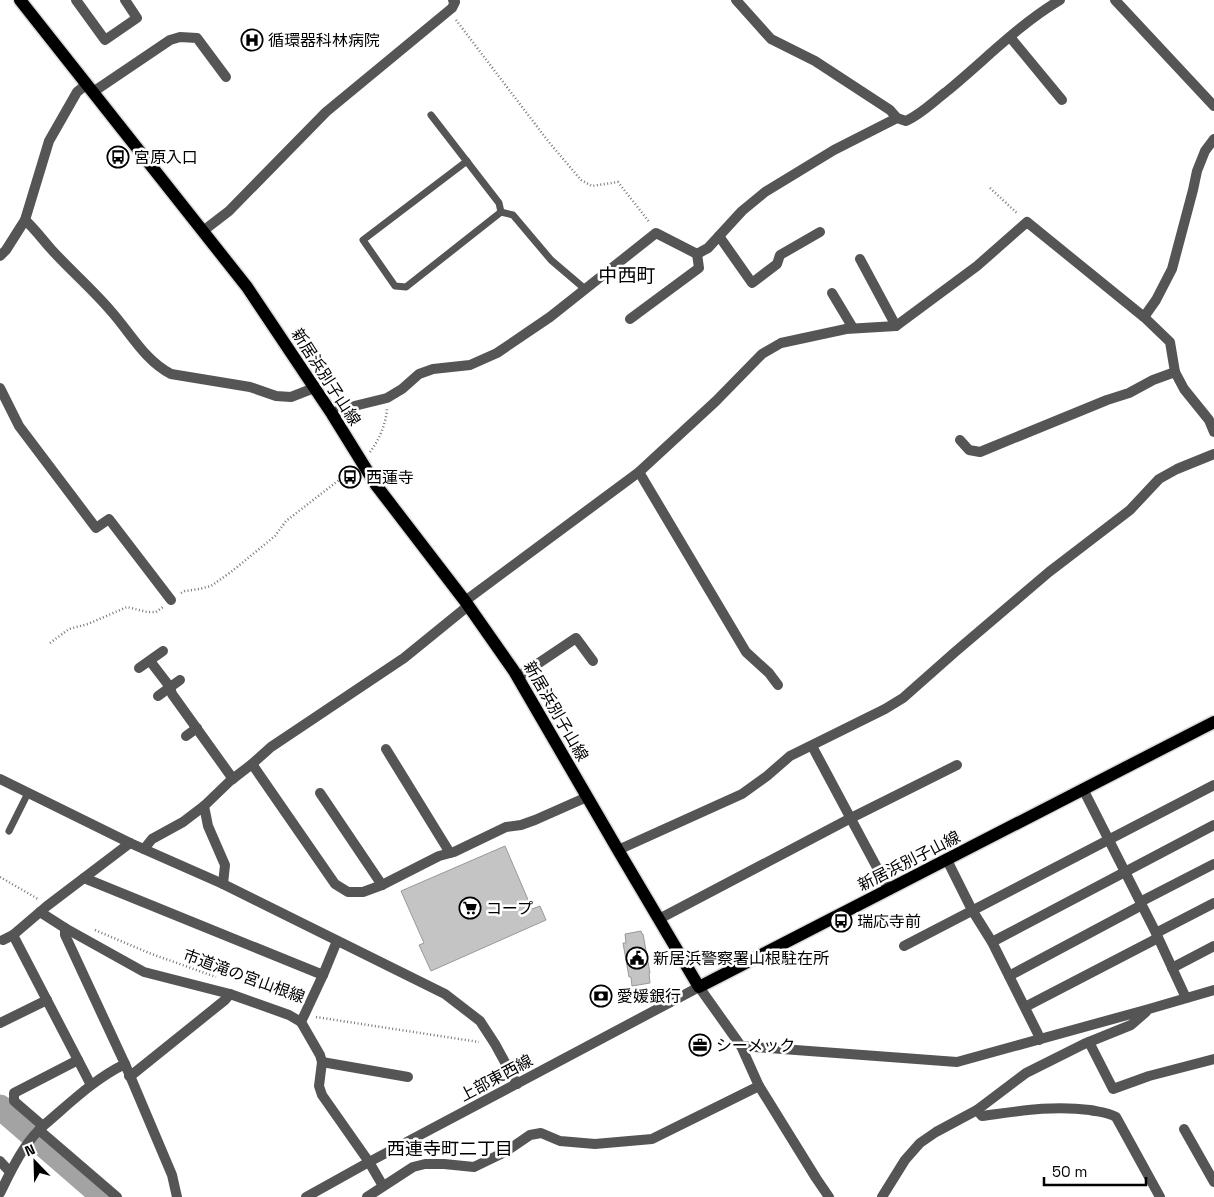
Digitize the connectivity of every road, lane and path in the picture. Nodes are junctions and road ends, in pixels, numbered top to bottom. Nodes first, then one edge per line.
1 (20, 0) edge
2 (76, 0) edge
3 (125, 0) edge
4 (453, 0) edge
5 (736, 0) edge
6 (1060, 0) edge
7 (1115, 0) edge
8 (449, 11) junction
9 (1010, 37) junction
10 (226, 77) dead end
11 (90, 88) junction
12 (1062, 100) dead end
13 (1214, 106) edge
14 (431, 115) dead end
15 (897, 118) junction
16 (1214, 140) edge
17 (467, 161) junction
18 (990, 188) dead end
19 (500, 212) junction
20 (25, 220) junction
21 (1027, 222) junction
22 (203, 231) junction
23 (820, 232) dead end
24 (656, 233) junction
25 (719, 236) junction
26 (697, 254) junction
27 (0, 256) edge
28 (860, 259) dead end
29 (584, 289) junction
30 (832, 293) dead end
31 (1144, 317) junction
32 (630, 319) dead end
33 (896, 326) junction
34 (853, 328) junction
35 (1175, 372) junction
36 (0, 388) edge
37 (314, 388) junction
38 (387, 398) junction
39 (332, 414) junction
40 (1214, 432) edge
41 (960, 440) dead end
42 (1214, 454) edge
43 (362, 462) junction
44 (639, 472) junction
45 (171, 600) junction
46 (466, 603) junction
47 (50, 643) dead end
48 (163, 651) dead end
49 (150, 660) junction
50 (593, 661) dead end
51 (139, 668) dead end
52 (518, 677) junction
53 (180, 680) dead end
54 (778, 685) dead end
55 (170, 687) junction
56 (158, 696) dead end
57 (1214, 722) edge
58 (197, 728) junction
59 (186, 736) dead end
60 (812, 746) junction
61 (386, 749) dead end
62 (252, 764) junction
63 (957, 764) dead end
64 (233, 779) junction
65 (0, 780) edge
66 (1214, 785) edge
67 (1083, 789) junction
68 (28, 793) junction
69 (320, 793) dead end
70 (587, 797) junction
71 (204, 806) junction
72 (851, 818) junction
73 (1214, 825) edge
74 (9, 831) dead end
75 (1109, 839) junction
76 (130, 843) junction
77 (144, 849) junction
78 (618, 850) junction
79 (450, 853) junction
80 (946, 860) junction
81 (1214, 864) edge
82 (1125, 872) junction
83 (0, 877) edge
84 (84, 878) junction
85 (223, 884) junction
86 (382, 885) junction
87 (889, 890) junction
88 (1141, 903) junction
89 (1214, 903) edge
90 (44, 909) junction
91 (972, 910) junction
92 (659, 919) junction
93 (88, 927) dead end
94 (65, 928) junction
95 (1157, 936) junction
96 (4, 938) edge
97 (337, 941) junction
98 (992, 942) junction
99 (904, 946) dead end
100 (1214, 946) edge
101 (1172, 968) junction
102 (323, 975) junction
103 (1009, 976) junction
104 (223, 980) dead end
105 (700, 987) junction
106 (1214, 990) edge
107 (230, 994) junction
108 (1186, 998) junction
109 (47, 1000) junction
110 (1025, 1008) junction
111 (307, 1010) junction
112 (1150, 1010) junction
113 (301, 1022) junction
114 (0, 1023) edge
115 (1039, 1040) junction
116 (1089, 1042) junction
117 (495, 1044) junction
118 (741, 1046) junction
119 (1214, 1059) edge
120 (78, 1060) junction
121 (322, 1062) junction
122 (125, 1064) junction
123 (130, 1076) junction
124 (408, 1077) dead end
125 (517, 1084) junction
126 (91, 1085) junction
127 (759, 1086) junction
128 (977, 1110) junction
129 (40, 1129) junction
130 (1184, 1129) dead end
131 (0, 1160) edge
132 (369, 1162) junction
133 (10, 1172) junction
134 (1214, 1182) edge
135 (383, 1186) junction
136 (0, 1192) edge
137 (117, 1197) edge
138 (177, 1197) edge
139 (306, 1197) edge
140 (367, 1197) edge
141 (830, 1197) edge
142 (882, 1197) edge
143 (1160, 1197) edge

1 - 11 main road, 新居浜別子山線
2 - 3 street
4 - 8 street
5 - 15 street
6 - 9 street
7 - 13 street
8 - 22 street
8 - 24 path
9 - 12 street
9 - 15 street
10 - 11 street
11 - 20 street
11 - 22 main road, 新居浜別子山線
14 - 17 lane
15 - 25 street
16 - 31 street
17 - 19 lane
17 - 19 lane
18 - 21 path
19 - 29 lane
20 - 27 street
20 - 37 street
21 - 31 street
21 - 33 street
22 - 37 main road, 新居浜別子山線
23 - 25 street
24 - 26 street
24 - 29 street
25 - 26 street
26 - 32 street
28 - 33 street
29 - 38 street
30 - 34 street
31 - 35 street
33 - 34 street
34 - 44 street
35 - 40 street
35 - 41 street
36 - 45 street
37 - 39 main road, 新居浜別子山線
38 - 39 street
38 - 43 path
39 - 43 main road, 新居浜別子山線
42 - 60 street
43 - 45 path
43 - 46 main road, 新居浜別子山線
44 - 46 street
44 - 54 street
45 - 47 path
46 - 52 main road, 新居浜別子山線
46 - 62 street
48 - 49 street
49 - 51 street
49 - 55 street
50 - 52 street
52 - 70 main road, 新居浜別子山線
53 - 55 street
55 - 56 street
55 - 58 street
57 - 67 main road, 新居浜別子山線
58 - 59 street
58 - 64 street
60 - 72 street
60 - 78 street
61 - 79 street
62 - 64 street
62 - 86 street
63 - 72 street
64 - 71 street
65 - 68 street
66 - 75 street
67 - 75 street
67 - 80 main road, 新居浜別子山線
68 - 74 lane
68 - 76 street
69 - 86 street
70 - 78 main road, 新居浜別子山線
70 - 79 street
71 - 77 street
71 - 85 street
72 - 87 street
72 - 92 street
73 - 82 street
75 - 82 street
75 - 91 street
76 - 77 street
76 - 84 street
77 - 85 street
78 - 92 main road, 新居浜別子山線
79 - 86 street
80 - 87 main road, 新居浜別子山線
80 - 91 street
81 - 88 street
82 - 88 street
82 - 98 street
83 - 90 path
84 - 90 street
84 - 102 street
85 - 97 street
87 - 105 main road, 新居浜別子山線
88 - 95 street
88 - 103 street
89 - 95 street
90 - 94 street
90 - 96 street
91 - 98 street
91 - 99 street
92 - 105 main road, 新居浜別子山線
93 - 104 path, 市道滝の宮山根線
94 - 107 street
94 - 122 street
95 - 101 street
95 - 110 street
96 - 109 street
97 - 102 street
97 - 117 street
98 - 103 street
100 - 101 street
101 - 108 street
102 - 111 street
103 - 110 street
105 - 118 street
105 - 125 street, 上部東西線
106 - 108 street
107 - 113 street
107 - 123 street
108 - 112 street
109 - 114 street
109 - 120 street
110 - 115 street
111 - 113 street
111 - 117 path, 市道滝の宮山根線
112 - 115 street
112 - 116 street
113 - 121 street
115 - 118 street
116 - 119 street
116 - 128 street
117 - 125 street
118 - 127 street
120 - 126 street
120 - 129 street
121 - 124 street
121 - 132 street
122 - 123 street
122 - 126 street
123 - 138 street
125 - 132 street, 上部東西線
126 - 129 street
127 - 135 street
127 - 141 street
128 - 142 street
128 - 143 street
129 - 133 street
129 - 137 street
130 - 134 street
131 - 133 street
132 - 135 street
132 - 139 street, 上部東西線
133 - 136 street
135 - 140 street

